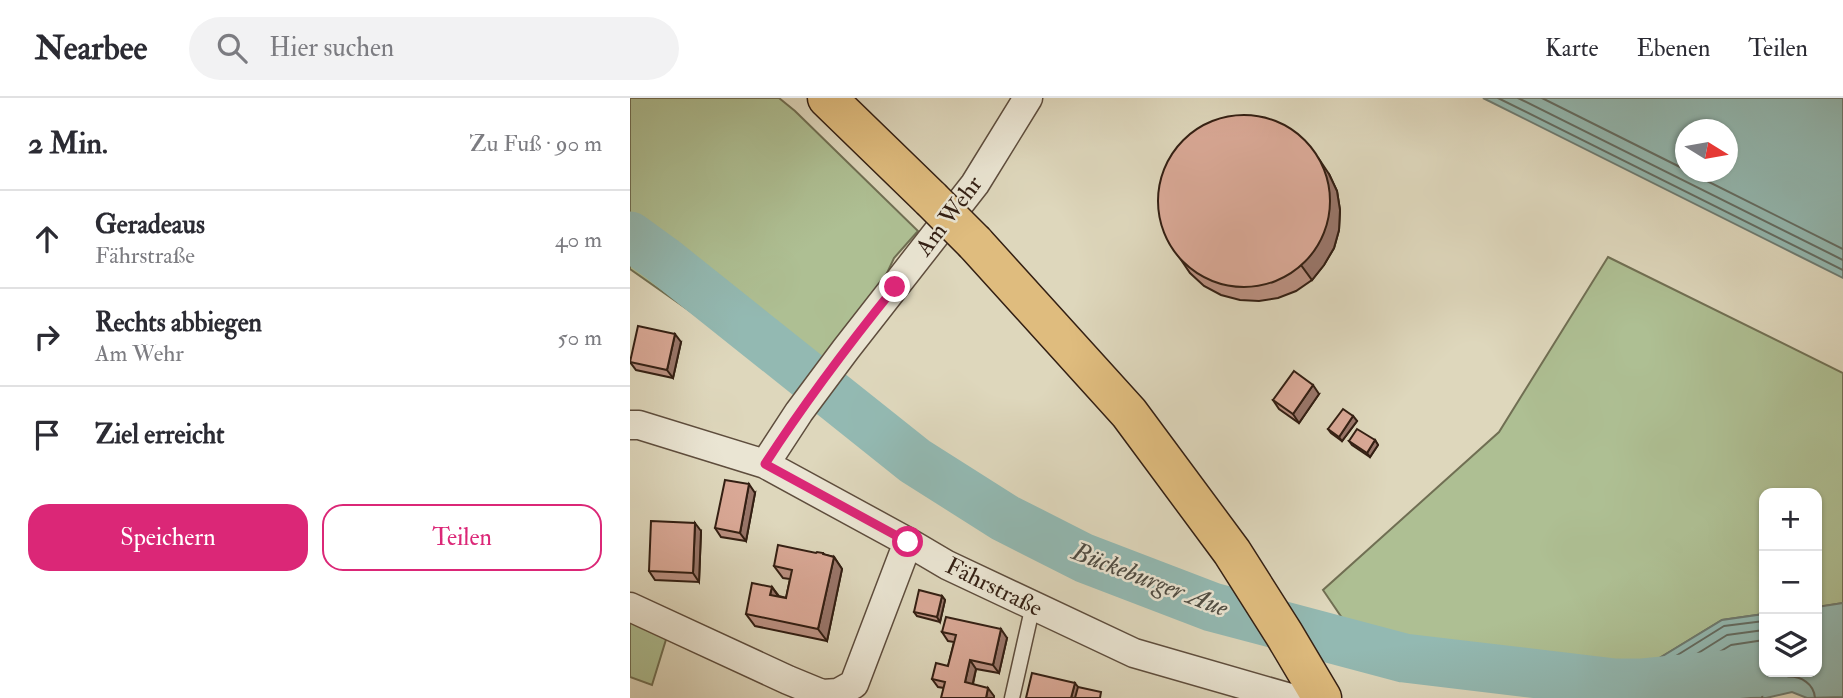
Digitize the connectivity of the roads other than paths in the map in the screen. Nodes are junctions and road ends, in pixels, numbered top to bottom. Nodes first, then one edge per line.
1 (827, 98) edge
2 (1028, 98) edge
3 (630, 425) edge
4 (765, 464) junction
5 (908, 542) junction
6 (1033, 605) junction
7 (630, 607) edge
8 (786, 689) edge
9 (1012, 698) edge
10 (1290, 698) edge
11 (1322, 698) edge

1 - 11 main road, bridge
2 - 4 street, Am Wehr
3 - 4 street, Fährstraße
4 - 5 street, Fährstraße
5 - 6 street, Fährstraße
5 - 8 street
6 - 9 lane
6 - 10 street, Fährstraße
7 - 8 street

